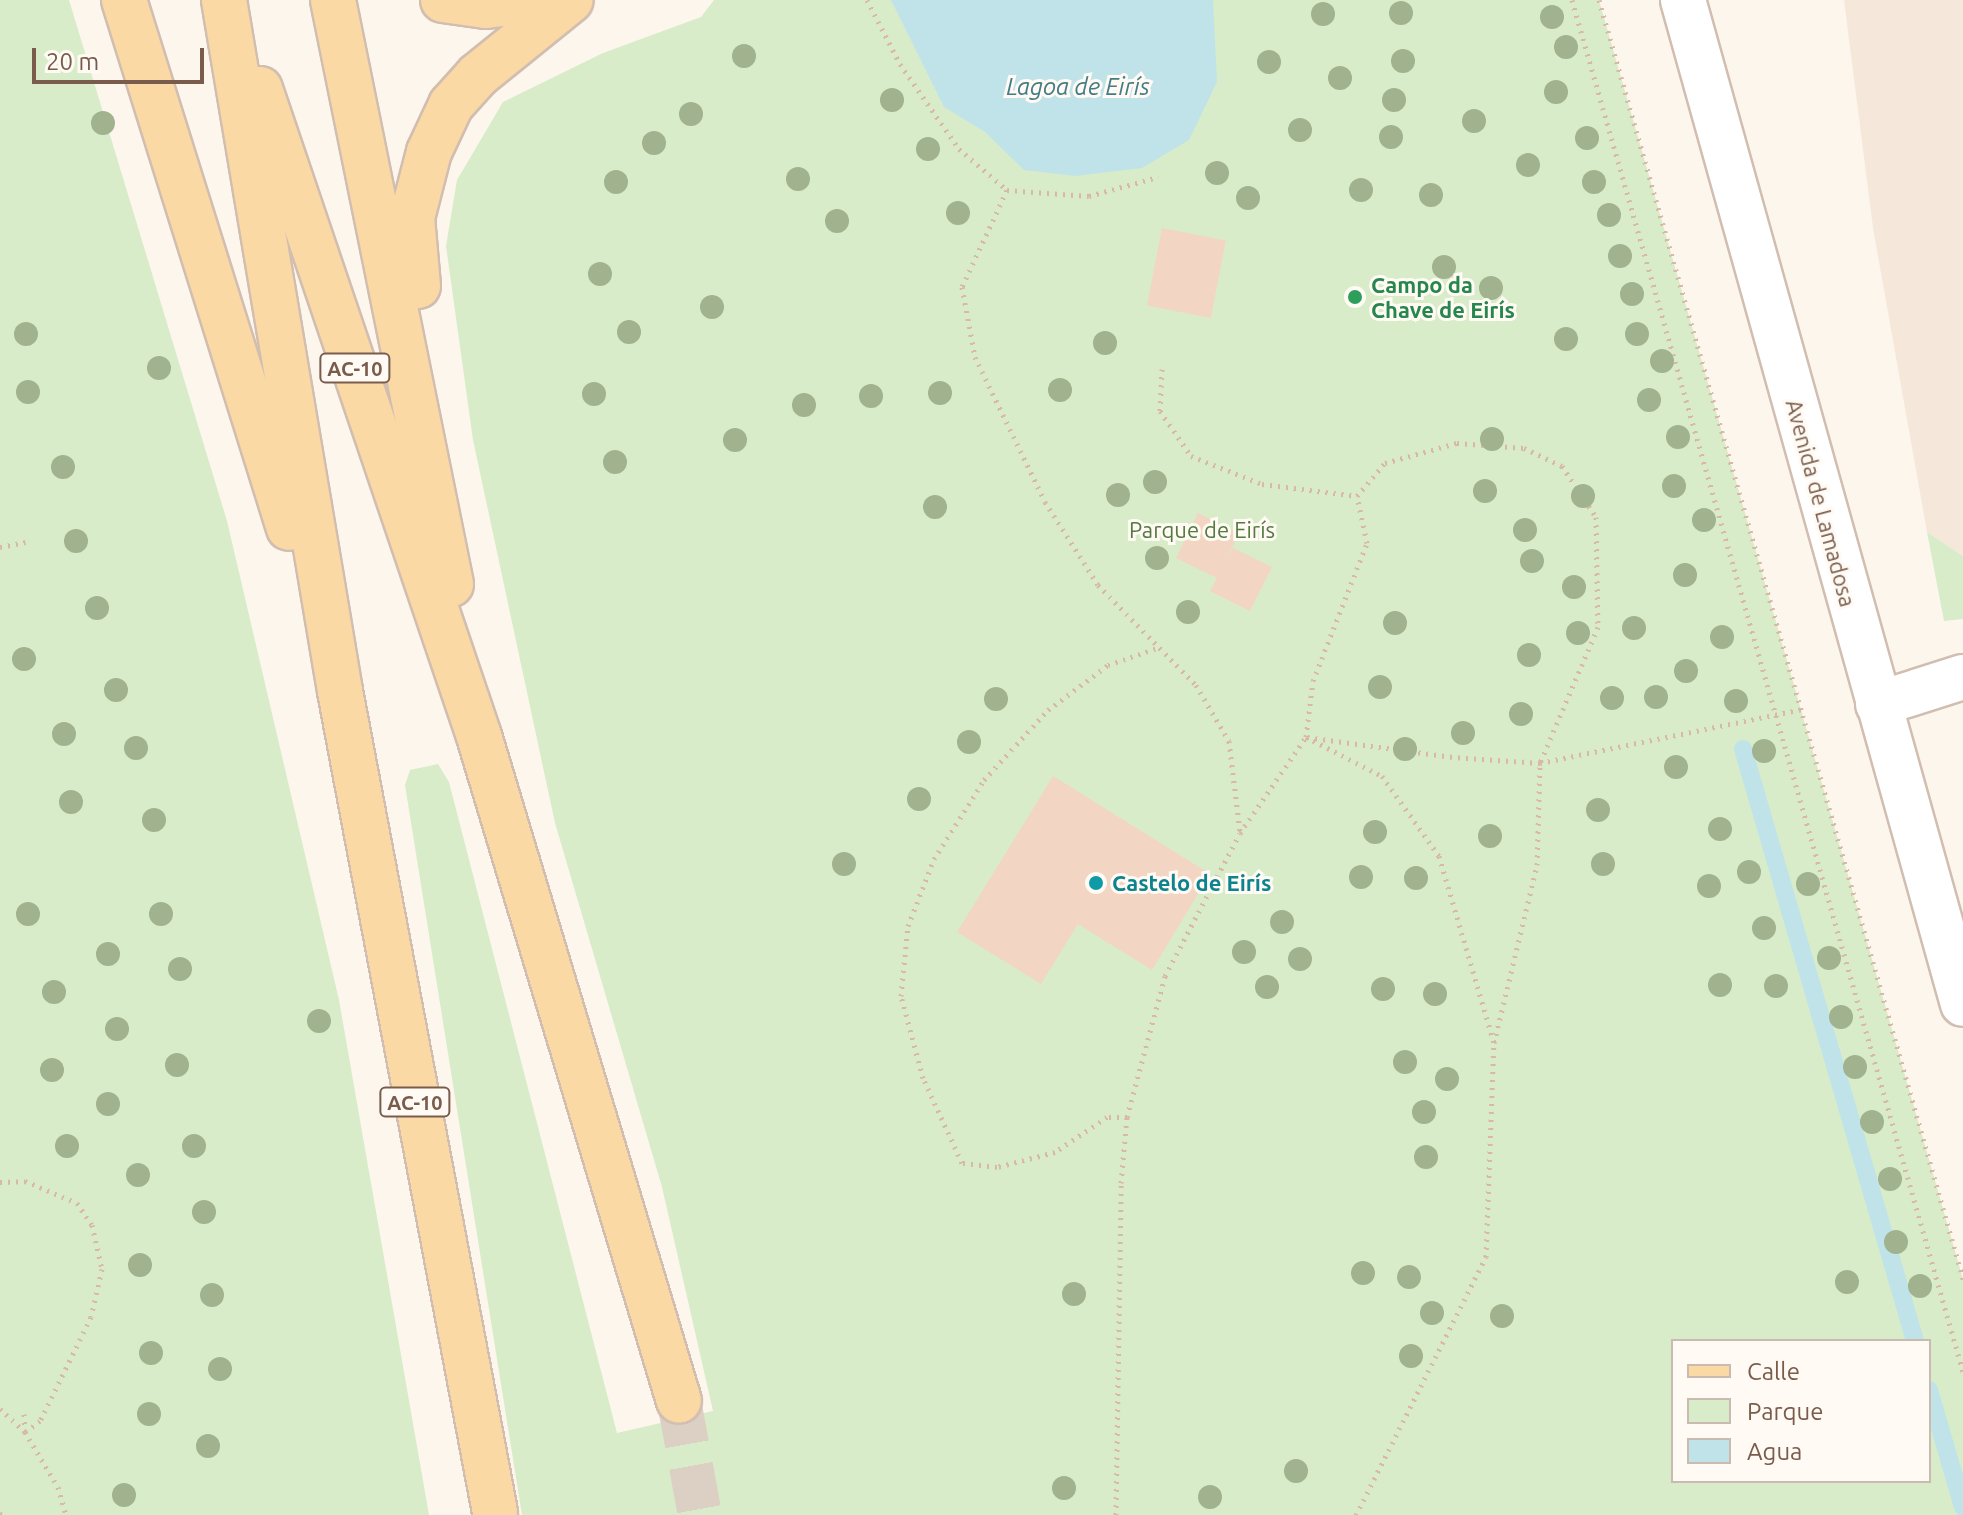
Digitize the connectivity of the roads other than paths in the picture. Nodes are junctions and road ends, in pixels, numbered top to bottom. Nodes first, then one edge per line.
1 (124, 0) edge
2 (224, 0) edge
3 (230, 0) edge
4 (333, 0) edge
5 (443, 0) edge
6 (532, 0) edge
7 (571, 0) edge
8 (1683, 0) edge
9 (440, 519) junction
10 (1963, 677) edge
11 (340, 691) junction
12 (1878, 704) junction
13 (479, 736) junction
14 (1963, 1004) edge
15 (679, 1401) tunnel mouth
16 (495, 1512) dead end

1 - 11 main road, AC-10
2 - 11 main road, AC-10
3 - 13 main road, AC-10
4 - 9 main road, AC-10
5 - 6 main road
7 - 9 main road
8 - 12 street, Avenida de Lamadosa
9 - 13 main road, AC-10
10 - 12 street
11 - 16 main road, AC-10
12 - 14 street, Avenida de Lamadosa
13 - 15 main road, AC-10

